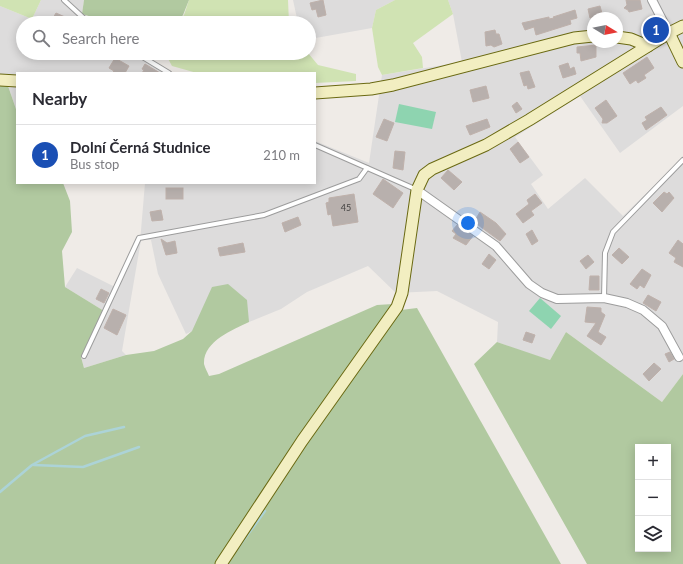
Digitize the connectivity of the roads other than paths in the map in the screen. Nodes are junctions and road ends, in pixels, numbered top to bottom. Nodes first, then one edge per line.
1 (64, 0) edge
2 (652, 0) edge
3 (82, 16) edge
4 (683, 26) edge
5 (669, 32) junction
6 (587, 37) edge
7 (623, 38) edge
8 (648, 46) junction
9 (148, 60) edge
10 (683, 62) edge
11 (167, 72) edge
12 (0, 80) edge
13 (16, 80) edge
14 (316, 93) edge
15 (316, 145) edge
16 (683, 160) edge
17 (367, 168) junction
18 (417, 190) junction
19 (604, 298) junction
20 (84, 356) dead end
21 (679, 357) dead end
22 (221, 564) edge

1 - 3 lane
2 - 5 street
4 - 5 street
5 - 8 street
5 - 10 street
6 - 14 street
7 - 8 street
8 - 18 street
9 - 11 lane
12 - 13 street
15 - 17 lane
16 - 19 lane
17 - 18 lane
17 - 20 lane
18 - 19 street
18 - 22 street
19 - 21 street

